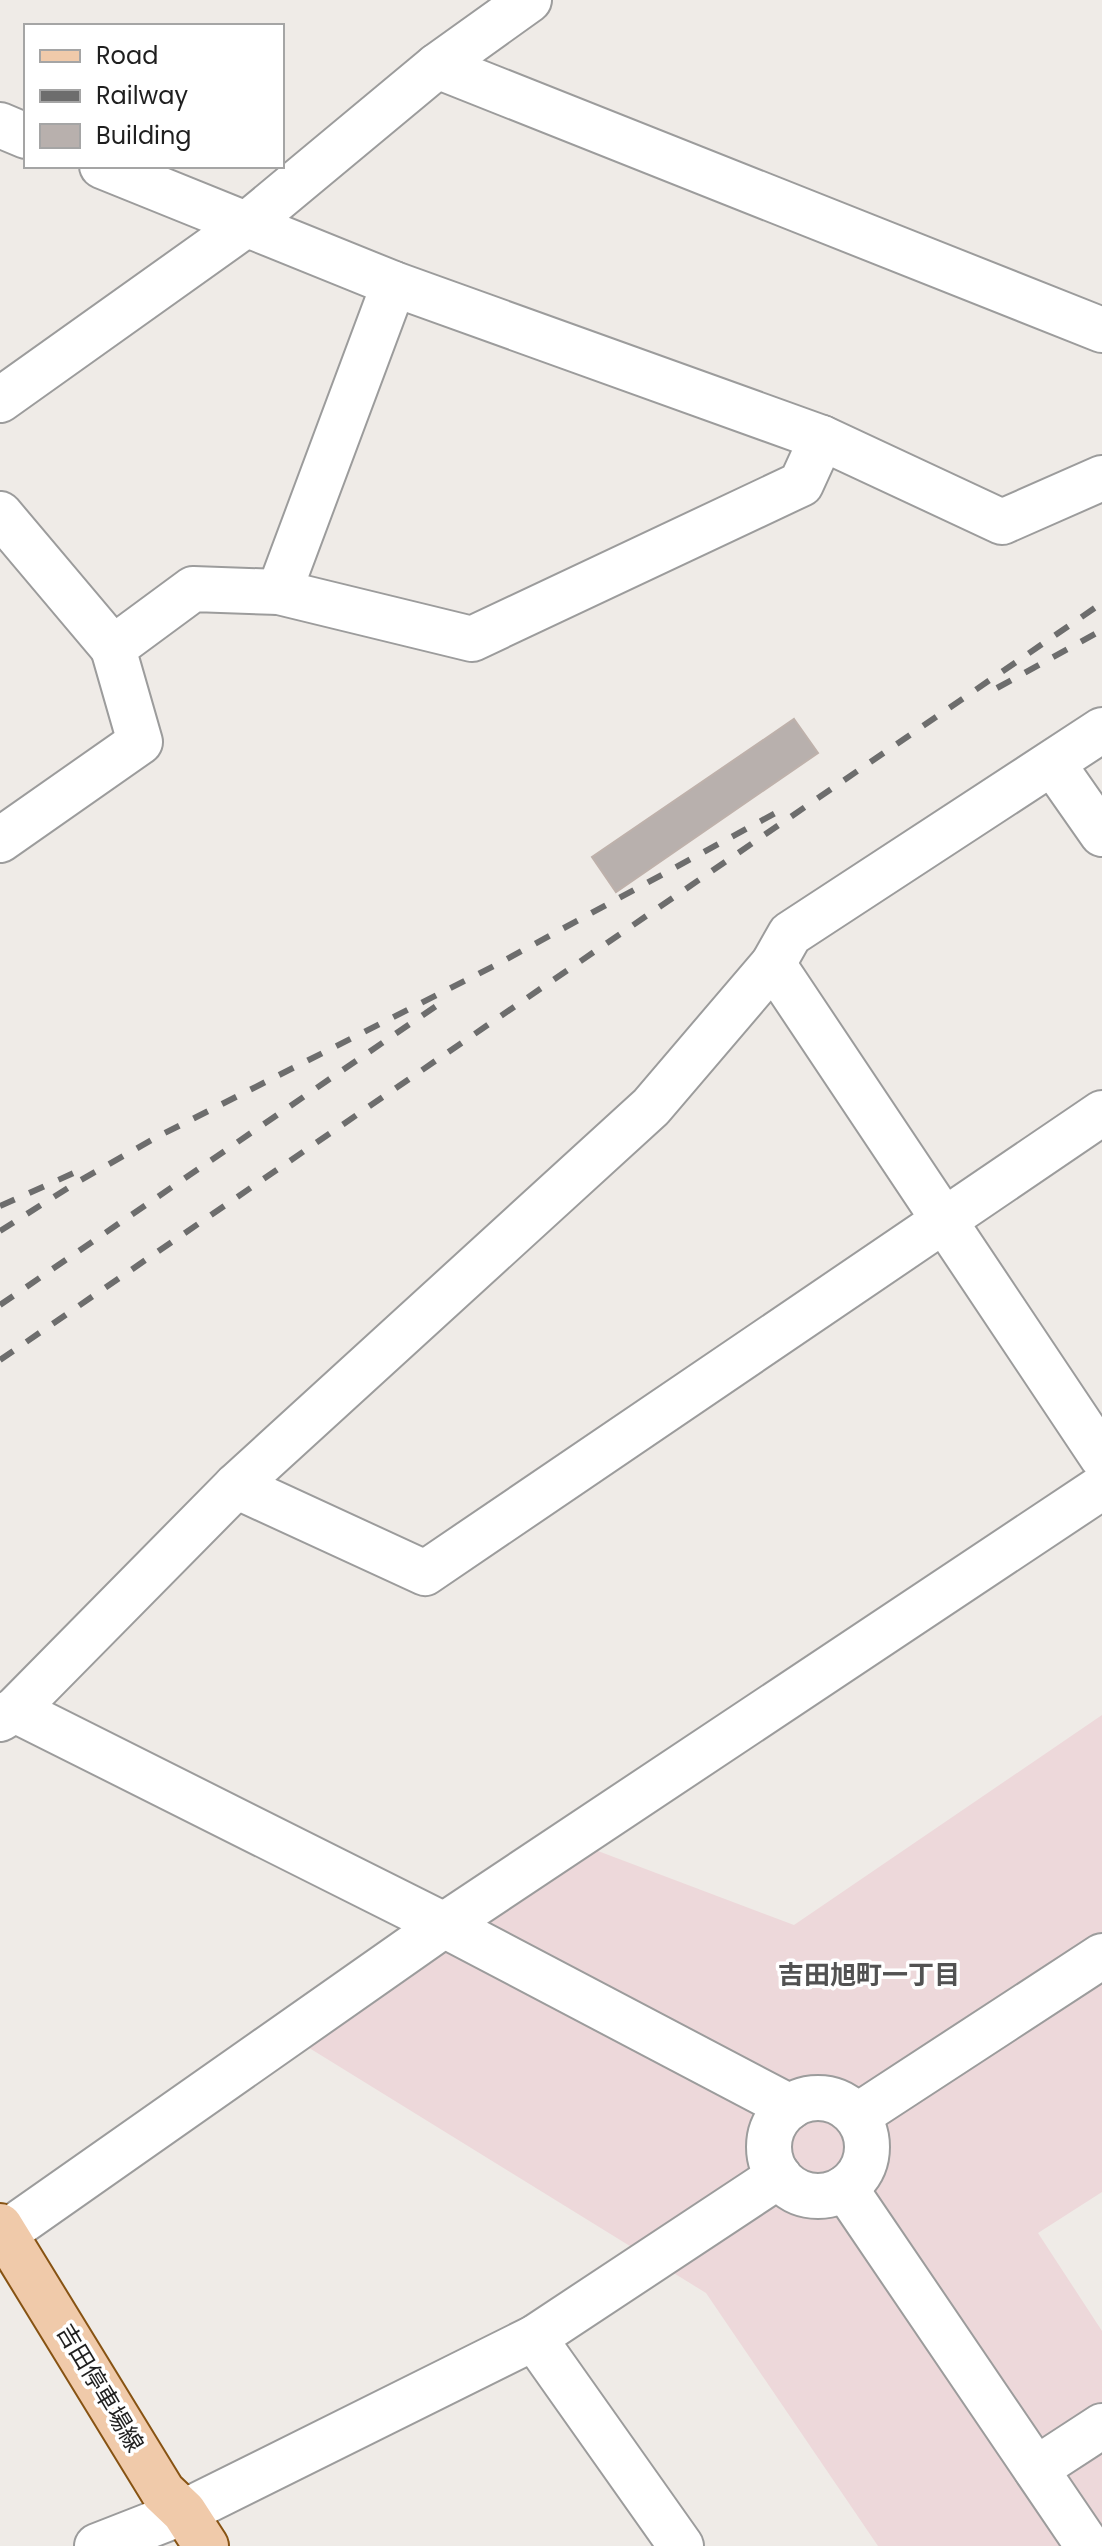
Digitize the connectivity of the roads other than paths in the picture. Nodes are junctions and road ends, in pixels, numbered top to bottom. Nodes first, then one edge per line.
1 (529, 0) edge
2 (437, 66) junction
3 (0, 125) edge
4 (24, 135) edge
5 (107, 168) edge
6 (247, 224) junction
7 (394, 284) junction
8 (1102, 330) edge
9 (0, 400) edge
10 (822, 438) junction
11 (1102, 478) edge
12 (0, 514) edge
13 (279, 592) junction
14 (113, 648) junction
15 (1102, 730) edge
16 (1053, 764) junction
17 (1102, 834) edge
18 (0, 840) edge
19 (773, 964) junction
20 (1102, 1113) edge
21 (944, 1221) junction
22 (1102, 1457) edge
23 (236, 1486) junction
24 (1102, 1487) edge
25 (7, 1715) edge
26 (444, 1925) junction
27 (1102, 1956) edge
28 (790, 2107) junction
29 (857, 2116) junction
30 (779, 2176) junction
31 (845, 2188) junction
32 (2, 2229) edge
33 (534, 2338) junction
34 (1102, 2426) edge
35 (1036, 2469) junction
36 (195, 2529) edge
37 (97, 2546) edge
38 (681, 2546) edge
39 (1088, 2546) edge

1 - 2 street
2 - 6 street
2 - 8 street
3 - 4 street
5 - 6 street
6 - 7 street
6 - 9 street
7 - 10 street
7 - 13 street
10 - 11 street
10 - 13 street
12 - 14 street
13 - 14 street
14 - 18 street
15 - 16 street
16 - 17 street
16 - 19 street
19 - 21 street
19 - 23 street
20 - 21 street
21 - 22 street
21 - 23 street
23 - 25 street
24 - 26 street
25 - 26 street
26 - 28 street
26 - 32 street
27 - 29 street
28 - 29 street
28 - 30 street
29 - 31 street
30 - 31 street
30 - 33 street
31 - 35 street
32 - 36 main road, 吉田停車場線
33 - 36 street
33 - 38 street
34 - 35 street
35 - 39 street
36 - 37 street

